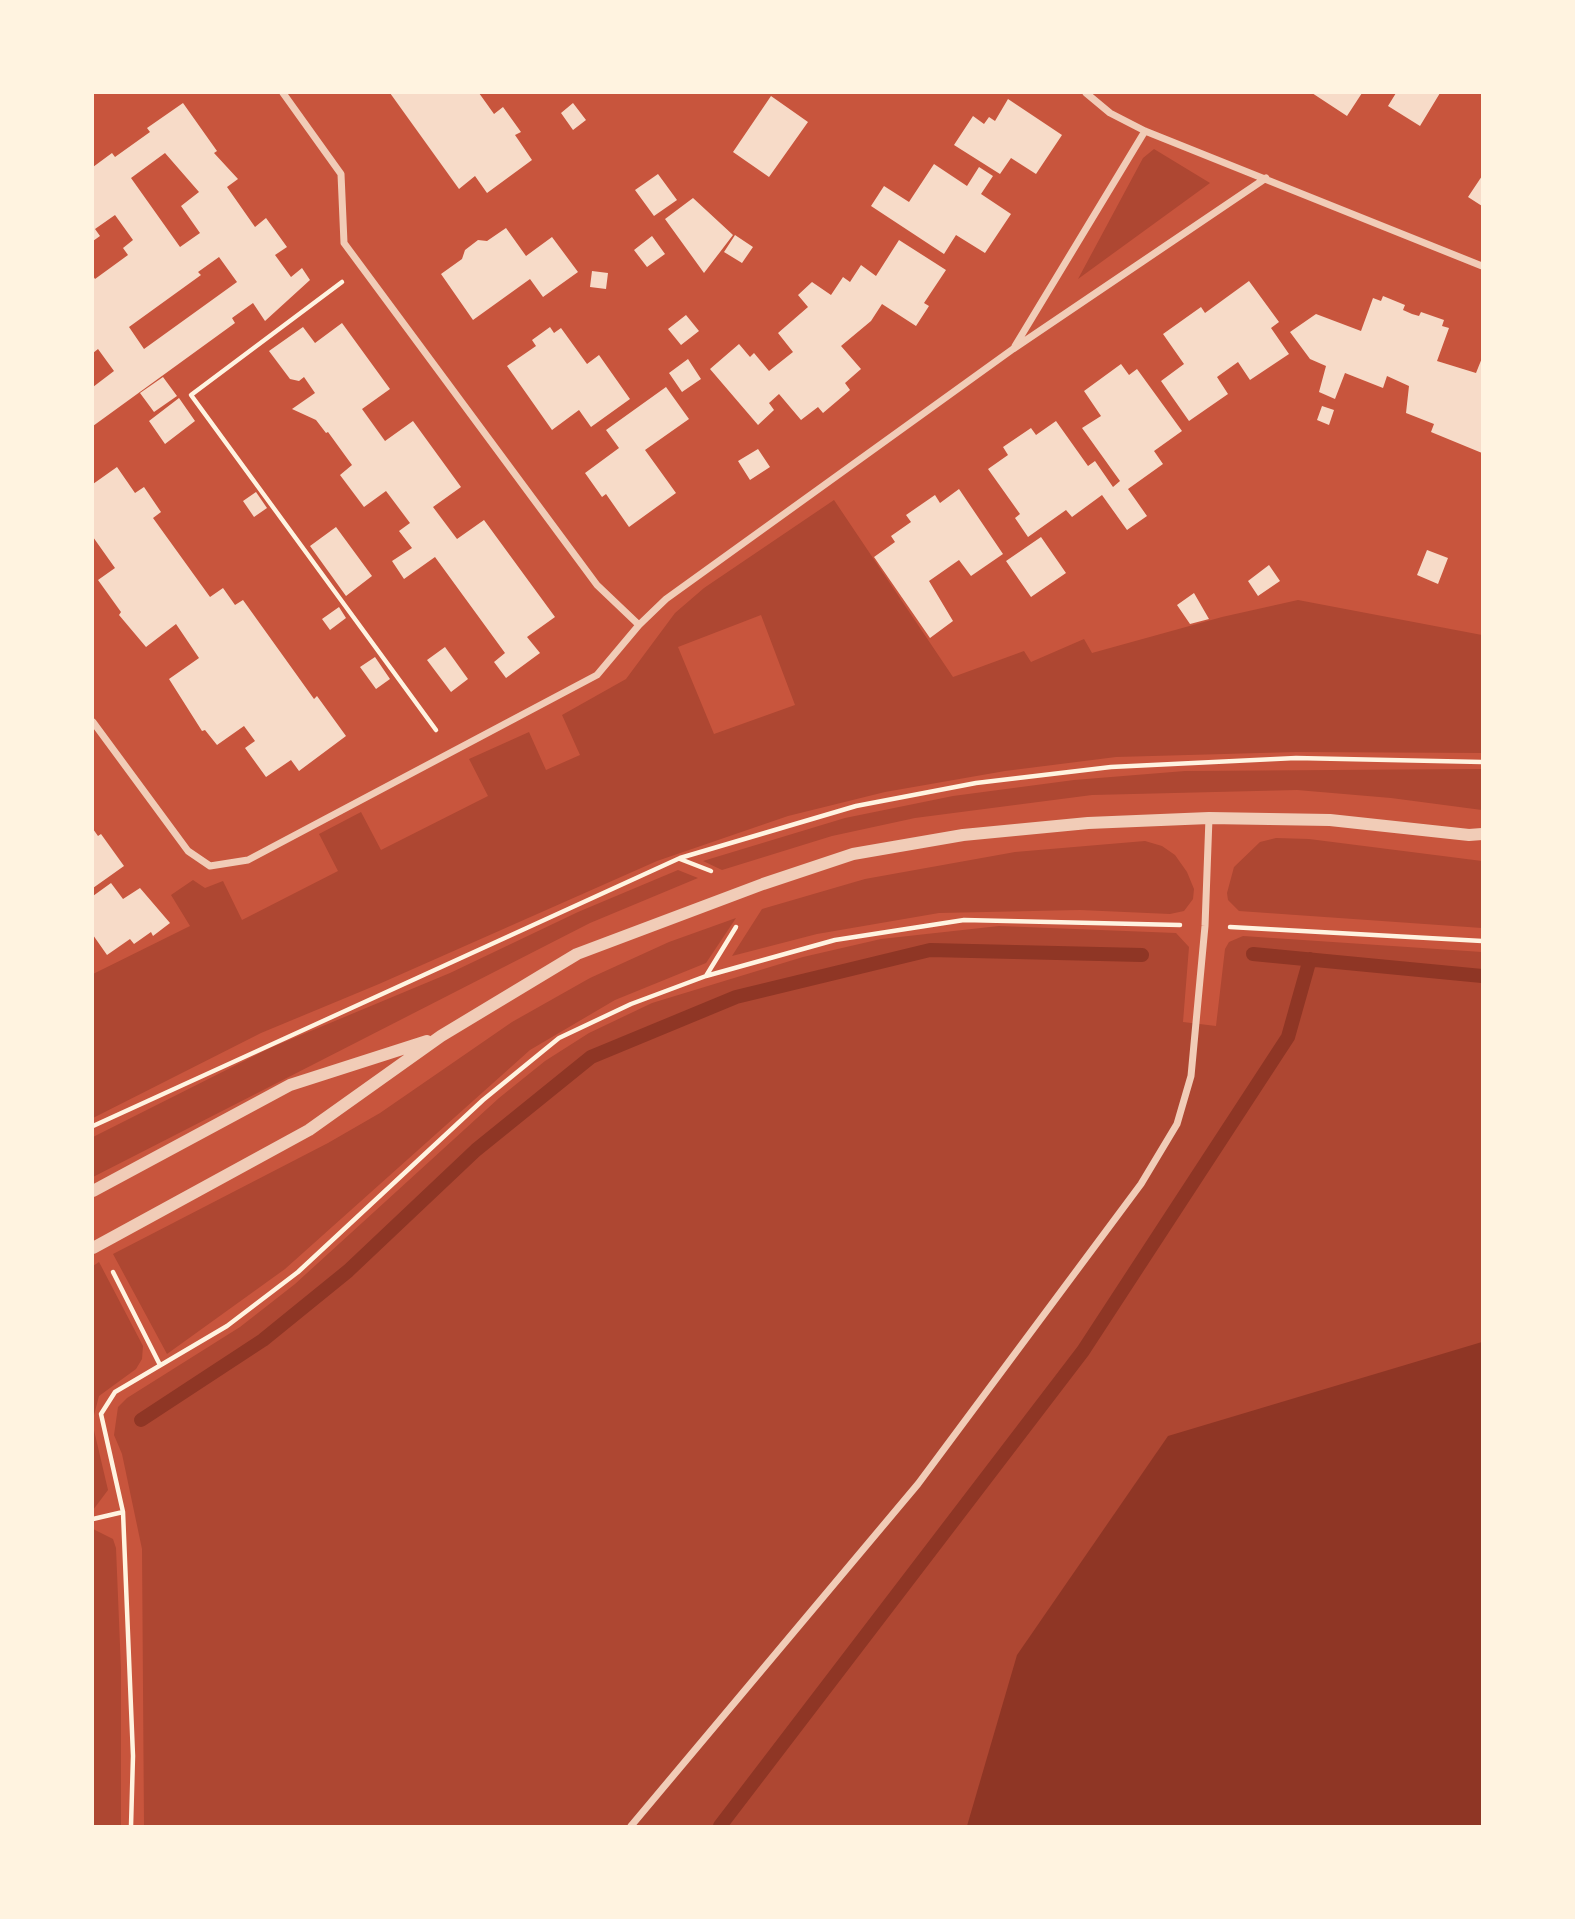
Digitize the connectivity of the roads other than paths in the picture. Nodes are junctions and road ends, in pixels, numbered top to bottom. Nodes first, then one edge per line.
1 (282, 93) edge
2 (1086, 93) edge
3 (1145, 131) junction
4 (1266, 178) junction
5 (1482, 265) edge
6 (1013, 349) junction
7 (639, 625) junction
8 (93, 722) edge
9 (1209, 818) junction
10 (1476, 835) edge
11 (1482, 842) edge
12 (441, 1036) junction
13 (93, 1191) edge
14 (96, 1246) edge
15 (631, 1826) edge

1 - 7 street
2 - 3 street
3 - 4 street
3 - 6 street
4 - 5 street
4 - 6 street
6 - 7 street
7 - 8 street
9 - 10 street
9 - 12 street
9 - 15 street
10 - 11 street
12 - 13 street
12 - 14 street

